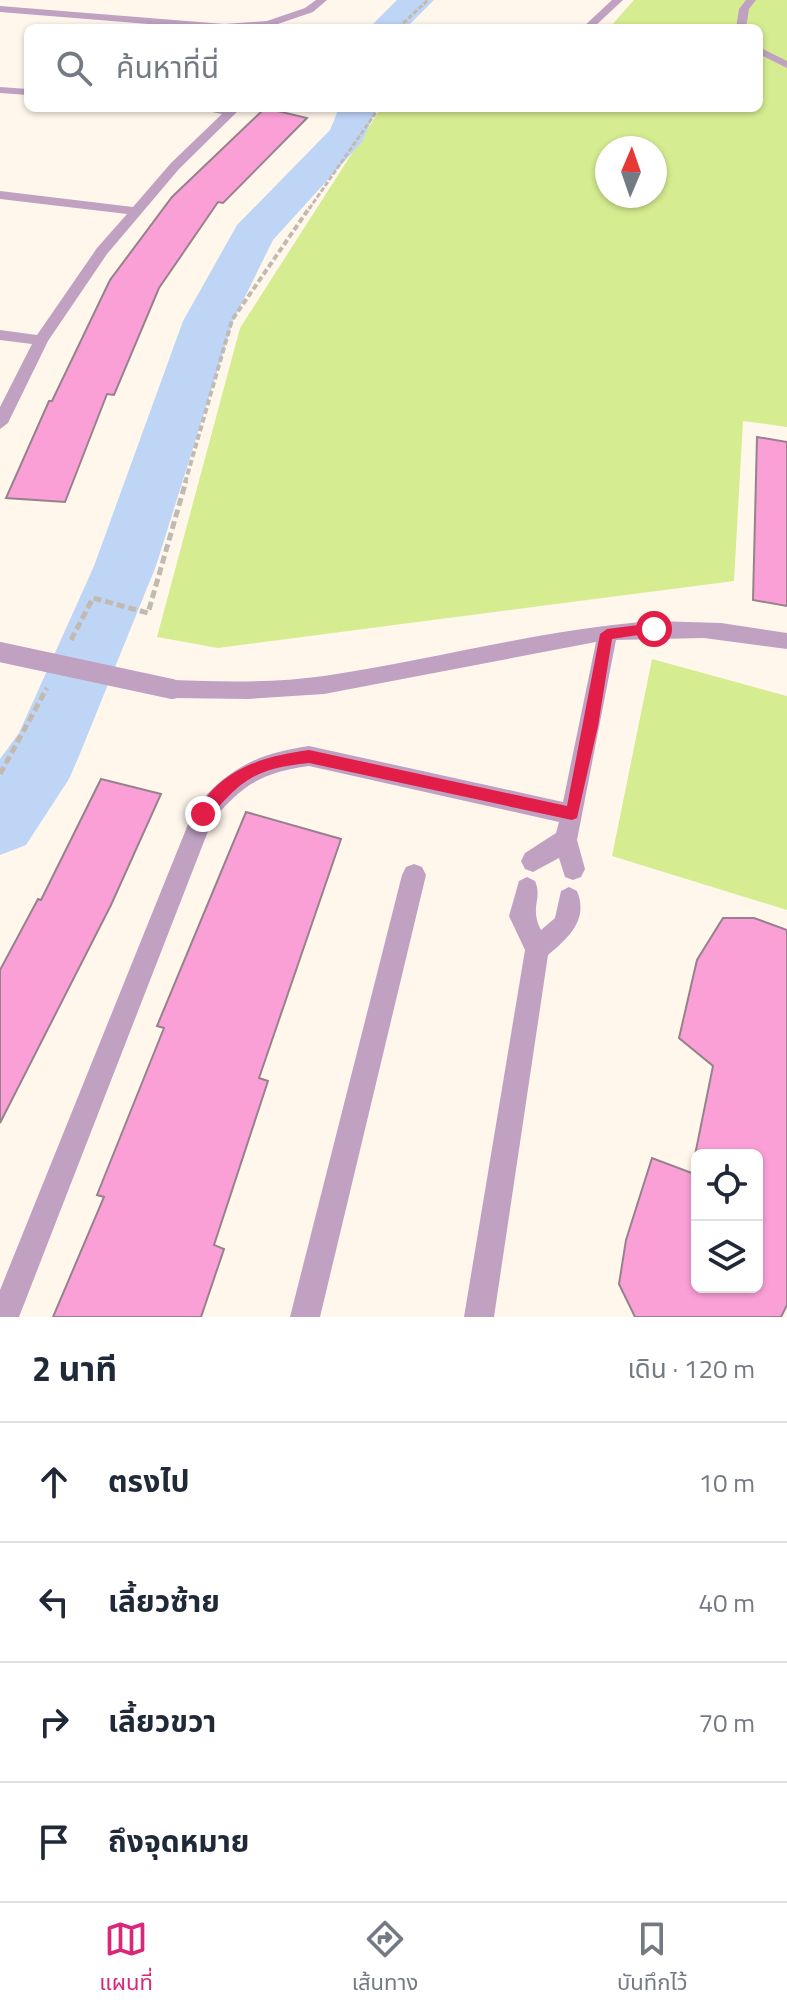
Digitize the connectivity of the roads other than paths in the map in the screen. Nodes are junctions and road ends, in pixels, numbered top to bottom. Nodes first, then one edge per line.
1 (322, 0) edge
2 (618, 0) edge
3 (751, 0) edge
4 (0, 9) edge
5 (187, 24) edge
6 (268, 24) edge
7 (591, 24) edge
8 (742, 24) edge
9 (763, 52) edge
10 (787, 65) edge
11 (0, 90) edge
12 (24, 92) edge
13 (229, 112) edge
14 (0, 195) edge
15 (135, 211) junction
16 (0, 335) edge
17 (41, 340) junction
18 (0, 423) edge
19 (607, 634) junction
20 (787, 641) edge
21 (0, 652) edge
22 (572, 814) junction
23 (566, 840) junction
24 (533, 861) dead end
25 (573, 869) dead end
26 (414, 875) dead end
27 (527, 889) dead end
28 (569, 899) dead end
29 (537, 949) junction
30 (4, 1317) edge
31 (305, 1317) edge
32 (479, 1317) edge

1 - 6 street
2 - 7 street
3 - 8 street
4 - 5 street
9 - 10 street
11 - 12 street
13 - 15 street
14 - 15 street
15 - 17 street
16 - 17 street
17 - 18 street
19 - 20 street
19 - 21 street, bridge
19 - 22 street
22 - 23 street
22 - 30 street
23 - 24 street
23 - 25 street
26 - 31 street
27 - 29 street
28 - 29 street
29 - 32 street

